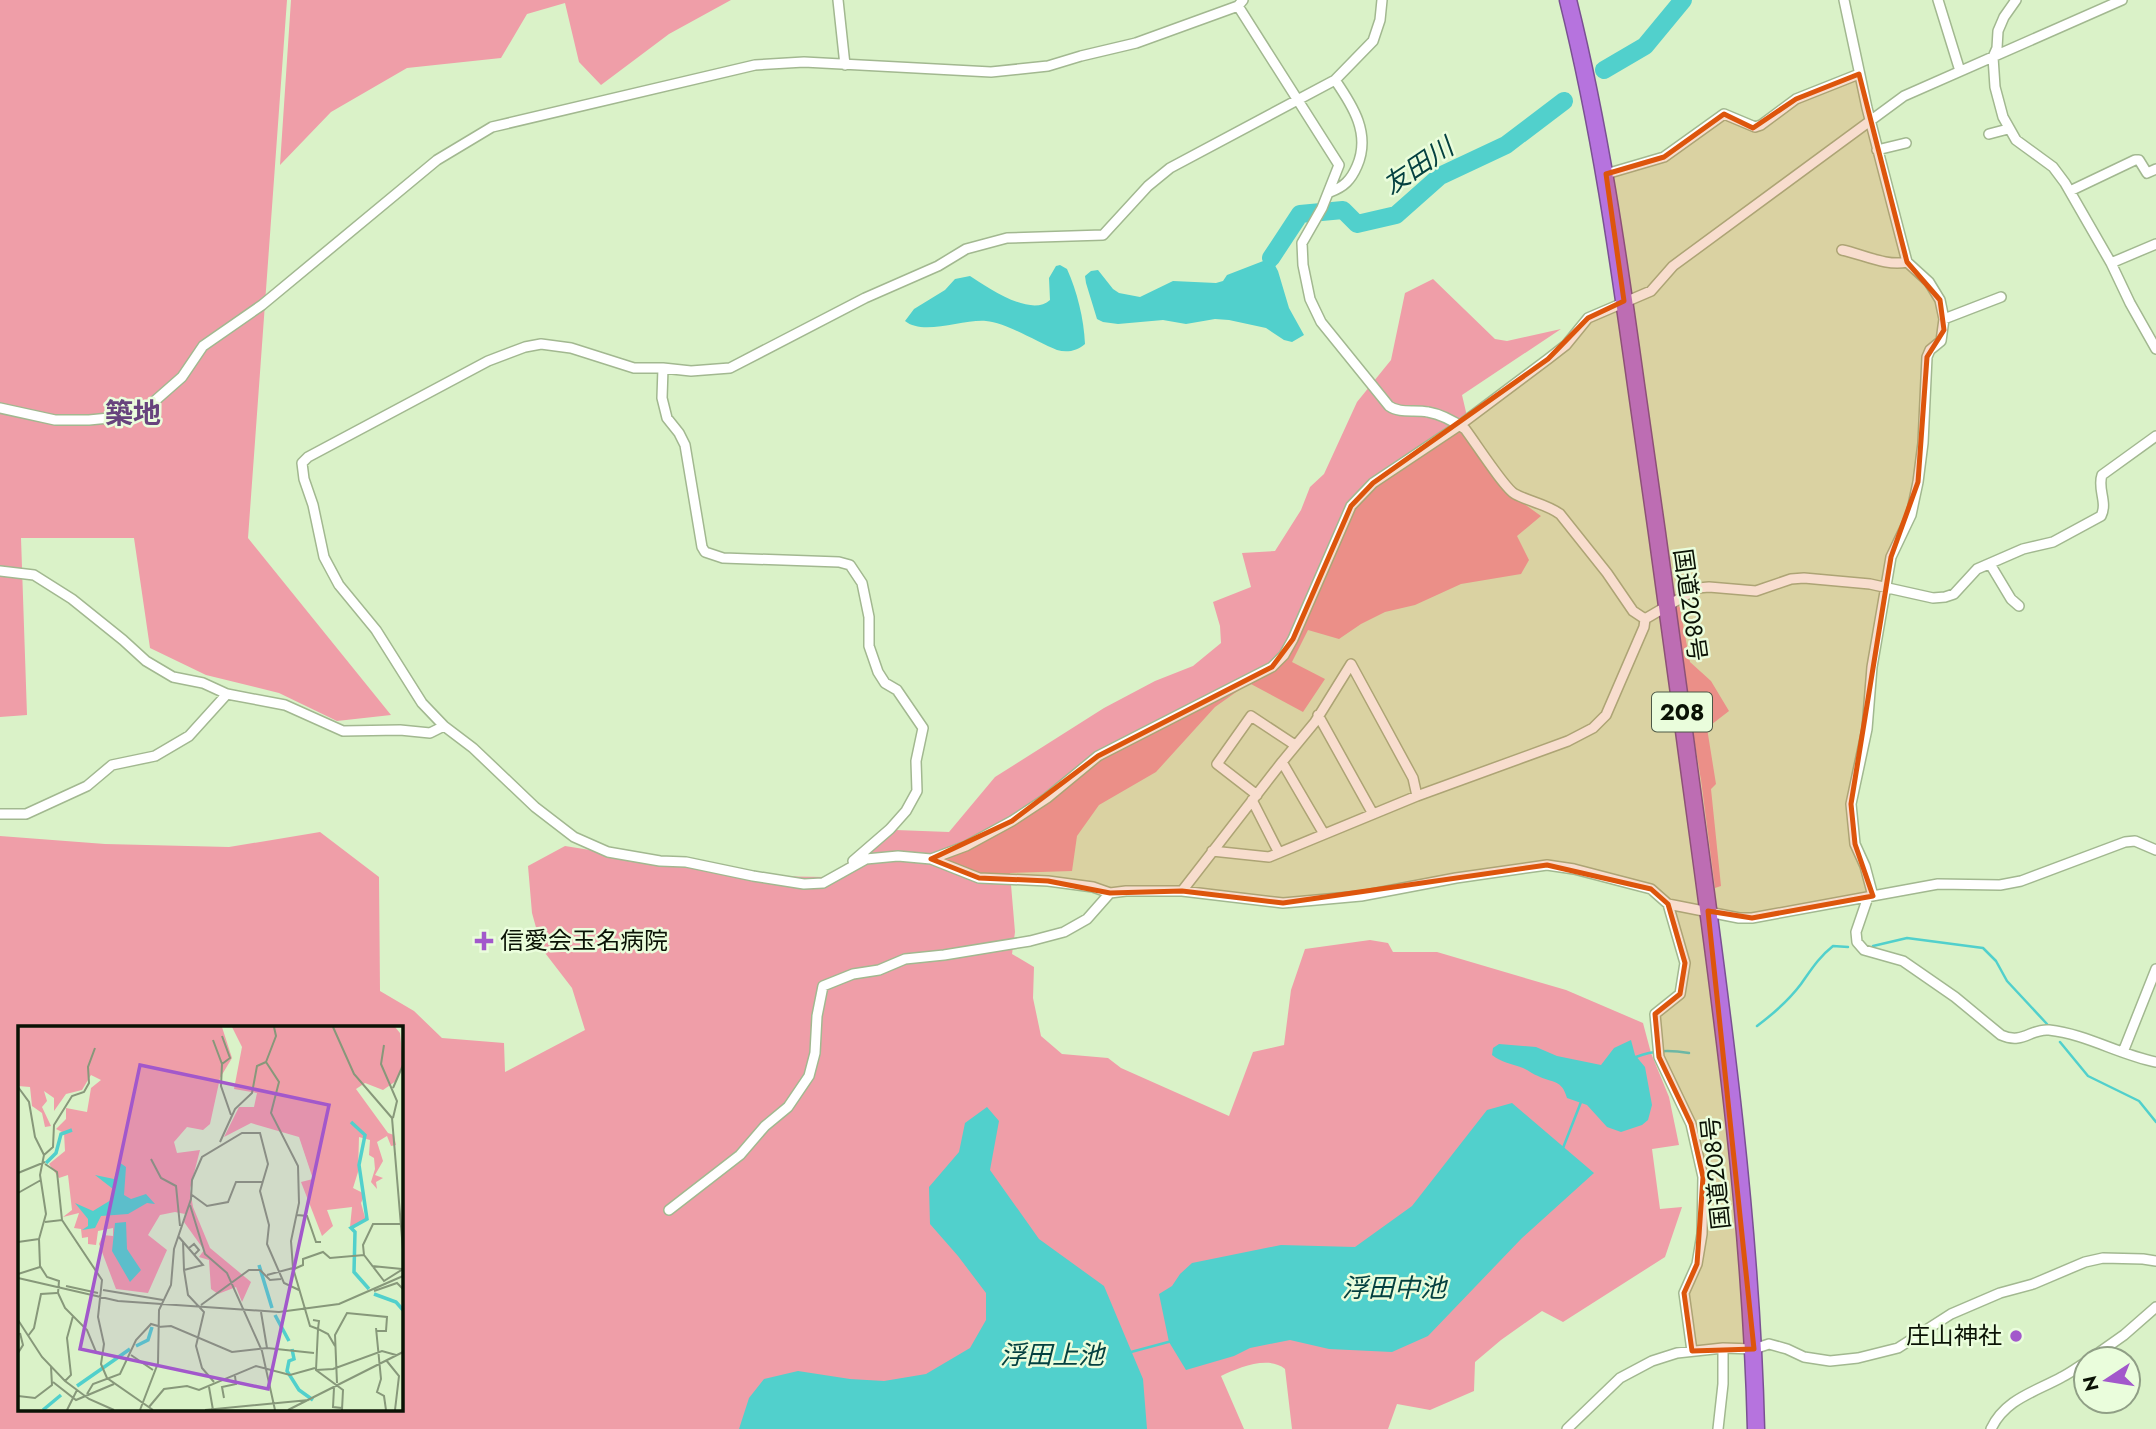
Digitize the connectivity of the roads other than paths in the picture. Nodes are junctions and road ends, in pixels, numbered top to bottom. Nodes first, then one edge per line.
1 (838, 0) edge
2 (1382, 0) edge
3 (1567, 0) edge
4 (1844, 0) edge
5 (1938, 0) edge
6 (2016, 0) edge
7 (2122, 0) edge
8 (1241, 3) edge
9 (1993, 57) junction
10 (845, 65) junction
11 (1960, 71) junction
12 (1859, 74) junction
13 (1335, 80) junction
14 (1297, 100) junction
15 (1870, 121) junction
16 (2008, 129) junction
17 (1989, 134) dead end
18 (1906, 142) dead end
19 (1877, 150) junction
20 (2156, 169) edge
21 (1606, 174) junction
22 (2070, 191) junction
23 (1330, 192) junction
24 (2156, 244) edge
25 (1842, 250) dead end
26 (1907, 262) junction
27 (2111, 263) junction
28 (2001, 298) dead end
29 (1624, 301) junction
30 (1944, 319) junction
31 (2156, 349) edge
32 (663, 368) junction
33 (0, 408) edge
34 (1460, 425) junction
35 (2156, 436) edge
36 (1990, 564) junction
37 (0, 571) edge
38 (1885, 587) junction
39 (1668, 606) junction
40 (2019, 606) dead end
41 (1645, 619) junction
42 (227, 694) junction
43 (1318, 715) junction
44 (444, 726) junction
45 (1295, 745) junction
46 (1282, 762) junction
47 (1418, 796) junction
48 (1255, 798) junction
49 (0, 814) edge
50 (1373, 814) junction
51 (1324, 834) junction
52 (2156, 850) edge
53 (1212, 851) junction
54 (1279, 853) junction
55 (931, 859) junction
56 (836, 876) junction
57 (1182, 891) junction
58 (1110, 893) junction
59 (1870, 897) junction
60 (1668, 904) junction
61 (1708, 911) junction
62 (2156, 969) edge
63 (2123, 1052) junction
64 (2156, 1062) edge
65 (670, 1210) dead end
66 (2156, 1261) edge
67 (2156, 1307) edge
68 (2110, 1345) edge
69 (1723, 1348) junction
70 (1754, 1349) junction
71 (1692, 1351) junction
72 (2072, 1371) edge
73 (1567, 1429) edge
74 (1718, 1429) edge
75 (1756, 1429) edge
76 (1991, 1429) edge

1 - 10 street
2 - 13 street
3 - 21 highway, 国道208号 / 208
4 - 12 street
5 - 11 street
6 - 9 street
7 - 9 street
8 - 10 street
8 - 14 street
9 - 11 street
9 - 16 street
10 - 33 street
11 - 15 street
12 - 15 street
12 - 21 street
13 - 14 street
13 - 23 street
14 - 23 street
14 - 32 street
15 - 19 street
15 - 29 street
16 - 17 street
16 - 22 street
18 - 19 street
19 - 26 street
20 - 22 street
21 - 29 highway, 国道208号 / 208
22 - 27 street
23 - 34 street
24 - 27 street
25 - 26 street
26 - 30 street
27 - 31 street
28 - 30 street
29 - 34 street
29 - 39 highway, 国道208号 / 208
30 - 38 street
32 - 44 street
32 - 56 street
34 - 41 street
34 - 55 street
35 - 36 street
36 - 38 street
36 - 40 street
37 - 42 street
38 - 39 street
38 - 59 street
39 - 41 street
39 - 61 highway, 国道208号 / 208
41 - 47 street
42 - 44 street
42 - 49 street
43 - 45 street
43 - 47 street
43 - 50 street
44 - 56 street
45 - 46 street
45 - 48 street
46 - 48 street
46 - 51 street
47 - 50 street
48 - 53 street
48 - 54 street
50 - 51 street
51 - 54 street
52 - 59 street
53 - 54 street
53 - 57 street
55 - 56 street
55 - 58 street
57 - 58 street
57 - 60 street
58 - 65 street
59 - 61 street
59 - 63 street
60 - 61 street
60 - 71 street
61 - 70 highway, 国道208号 / 208
62 - 63 street
63 - 64 street
66 - 70 street
67 - 68 street
69 - 70 street
69 - 71 street
69 - 74 street
70 - 75 highway, 国道208号 / 208
71 - 73 street
72 - 76 street

